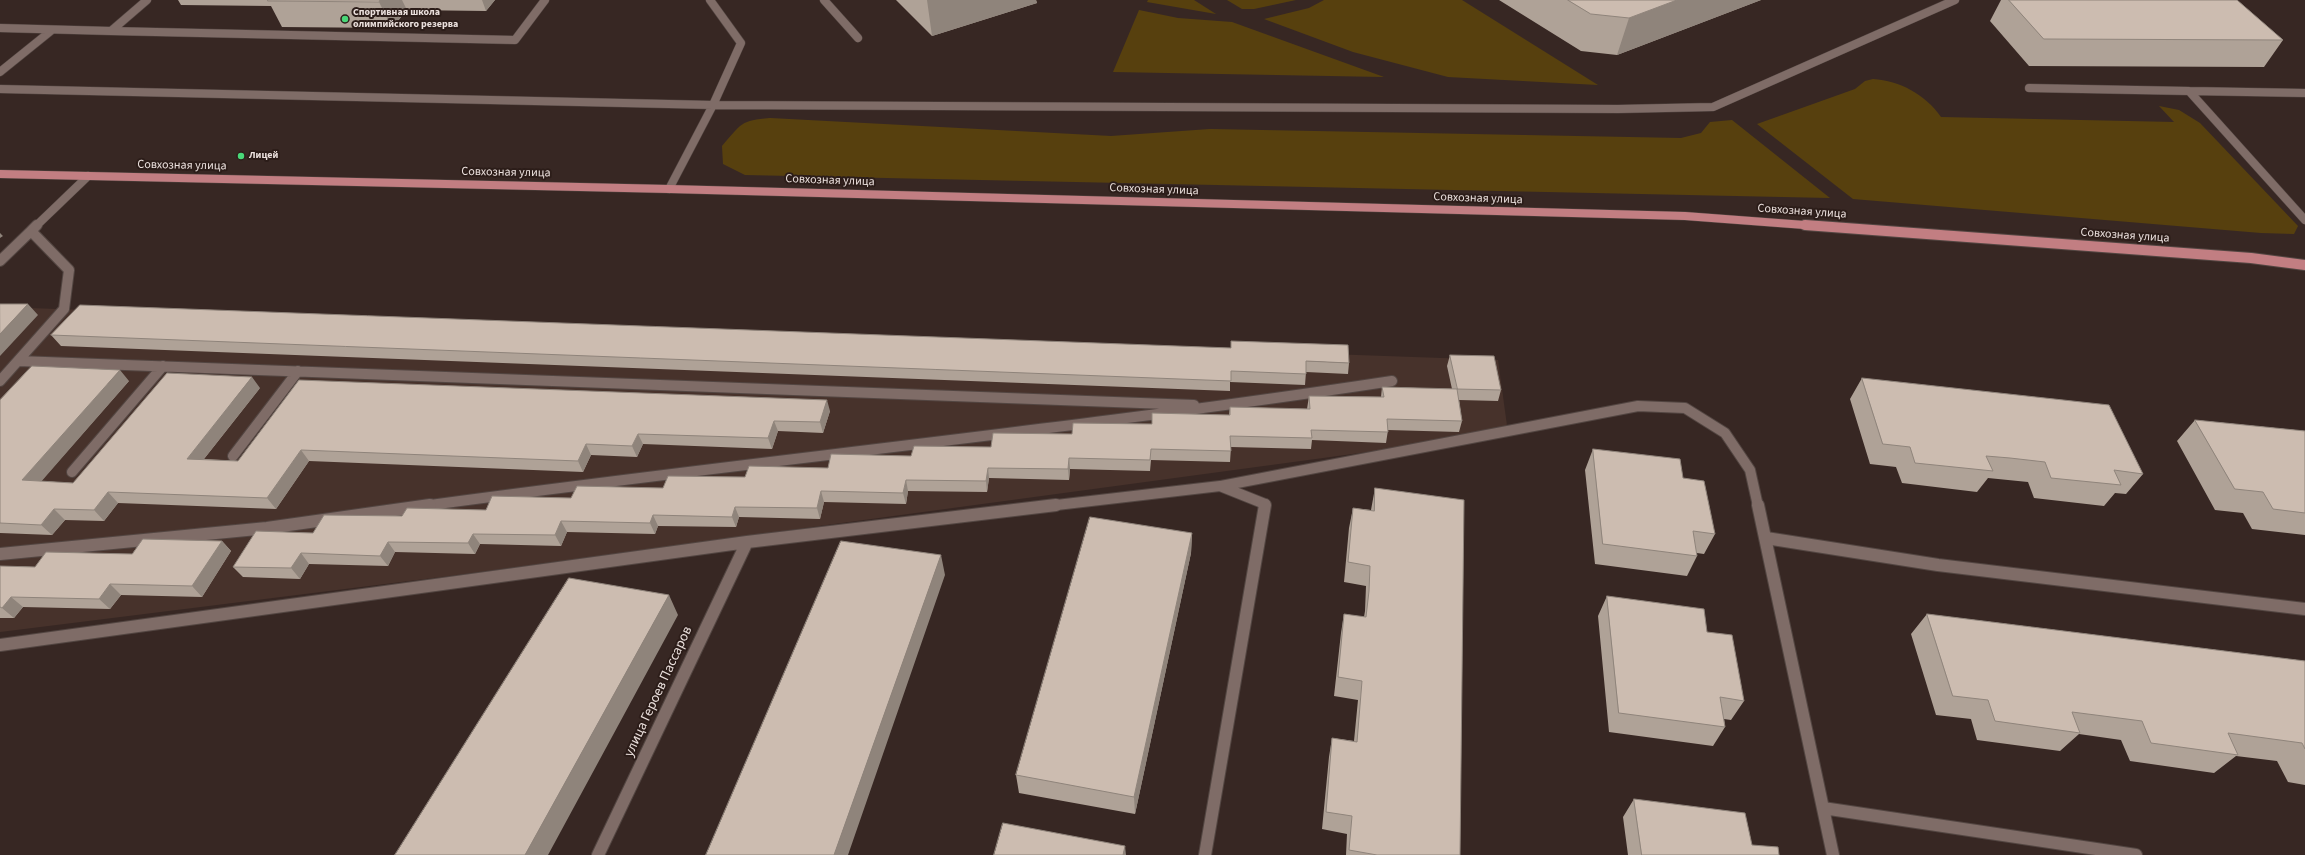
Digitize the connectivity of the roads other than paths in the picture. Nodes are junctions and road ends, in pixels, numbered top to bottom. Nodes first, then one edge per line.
1 (147, 0) edge
2 (545, 0) edge
3 (710, 0) edge
4 (824, 0) edge
5 (1955, 0) edge
6 (0, 28) edge
7 (52, 30) junction
8 (111, 31) junction
9 (858, 38) dead end
10 (0, 72) edge
11 (2029, 88) dead end
12 (0, 89) edge
13 (2189, 91) junction
14 (2305, 92) edge
15 (713, 105) junction
16 (0, 174) edge
17 (88, 176) junction
18 (669, 189) junction
19 (2305, 220) edge
20 (30, 232) junction
21 (0, 261) edge
22 (2305, 265) edge
23 (18, 361) junction
24 (163, 366) junction
25 (298, 371) junction
26 (0, 381) edge
27 (1392, 381) dead end
28 (1226, 406) junction
29 (232, 456) dead end
30 (72, 472) dead end
31 (1220, 486) junction
32 (1766, 538) junction
33 (747, 542) junction
34 (0, 554) edge
35 (2305, 609) edge
36 (0, 645) edge
37 (1823, 808) junction
38 (598, 855) edge
39 (1205, 855) edge
40 (1833, 855) edge
41 (2136, 855) edge

1 - 8 street
2 - 8 street
3 - 15 street
4 - 9 street
5 - 15 street
6 - 7 street
7 - 8 street
7 - 10 street
11 - 13 street
12 - 15 street
13 - 14 street
13 - 19 street
15 - 18 street
16 - 17 main road, Совхозная улица
17 - 18 main road, Совхозная улица
17 - 20 street
18 - 22 main road, Совхозная улица
20 - 21 street
20 - 23 street
23 - 24 street
23 - 26 street
24 - 25 street
24 - 30 street
25 - 28 street
25 - 29 street
27 - 28 street
28 - 34 street
31 - 32 street
31 - 33 street
31 - 39 street
32 - 35 street
32 - 37 street
33 - 36 street
33 - 38 street, улица Героев Пассаров
37 - 40 street
37 - 41 street

